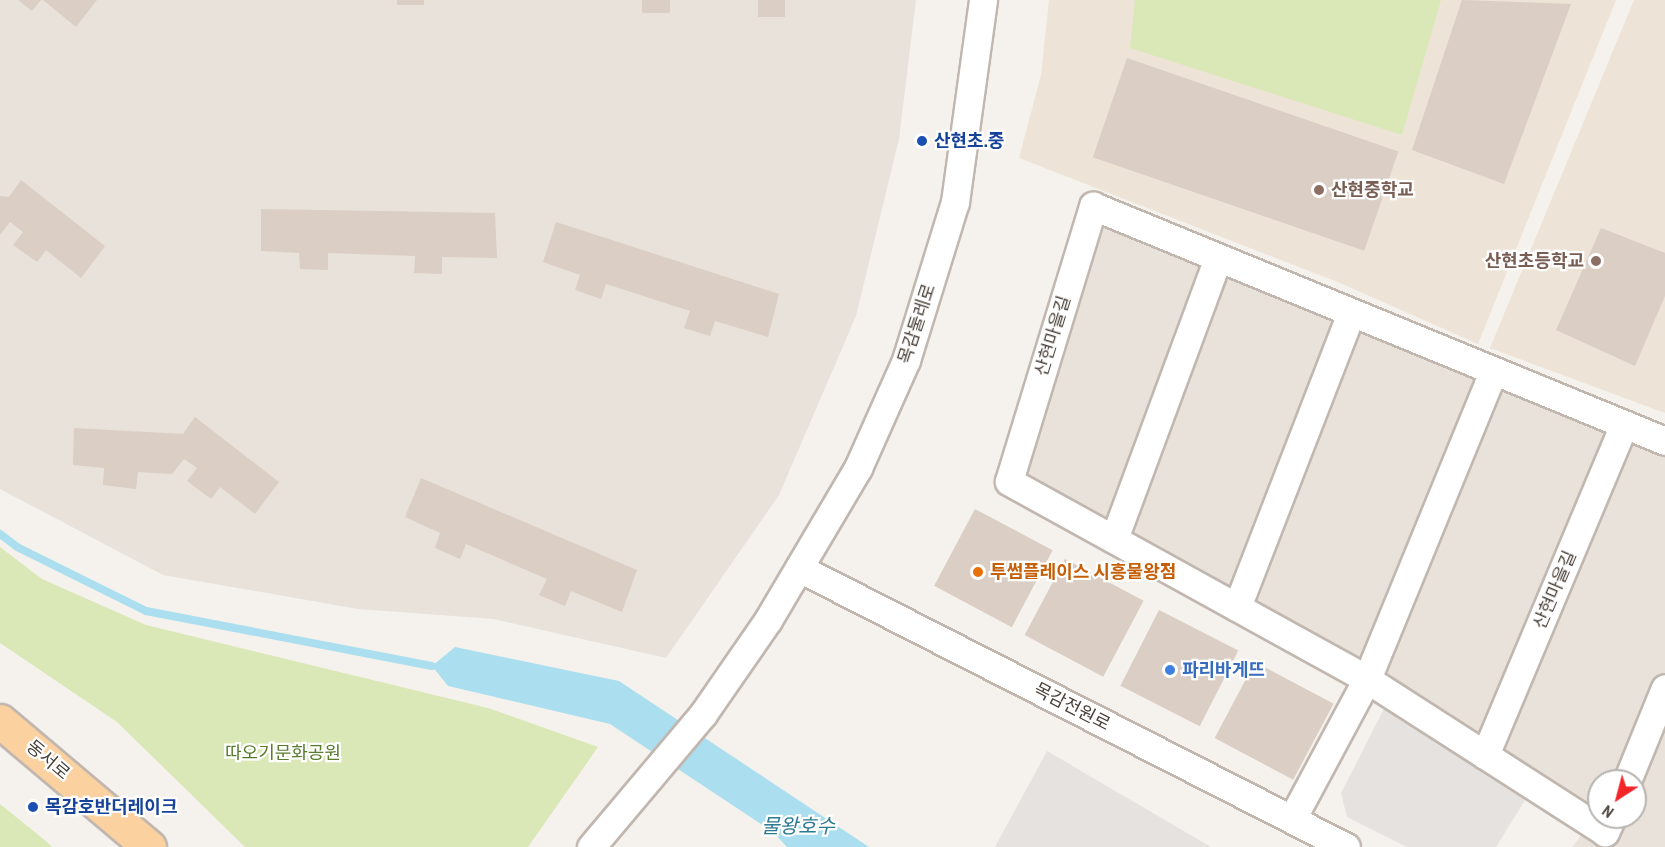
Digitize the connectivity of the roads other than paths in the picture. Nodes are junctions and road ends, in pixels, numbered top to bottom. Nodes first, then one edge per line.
1 (983, 0) edge
2 (1218, 258) junction
3 (1351, 313) junction
4 (1493, 372) junction
5 (1624, 425) junction
6 (1665, 441) edge
7 (1114, 539) junction
8 (799, 568) junction
9 (1237, 607) junction
10 (1367, 679) junction
11 (1665, 688) edge
12 (0, 721) edge
13 (1485, 755) junction
14 (1632, 769) edge
15 (102, 806) junction
16 (1292, 819) junction
17 (1587, 820) edge
18 (595, 841) edge
19 (128, 847) edge
20 (149, 847) edge
21 (1346, 847) edge

1 - 8 street, 목감둘레로
2 - 3 street, 산현마을길
2 - 7 street
2 - 7 street, 산현마을길
3 - 4 street, 산현마을길
3 - 9 street
4 - 5 street, 산현마을길
4 - 10 street
5 - 6 street, 산현마을길
5 - 13 street, 산현마을길
7 - 9 street, 산현마을길
8 - 16 street, 목감전원로
8 - 18 street, 목감둘레로
9 - 10 street, 산현마을길
10 - 13 street, 산현마을길
10 - 16 street
11 - 14 street
12 - 15 main road, 동서로
13 - 17 street, 산현마을길
15 - 19 street
15 - 20 main road, 동서로
16 - 21 street, 목감전원로

